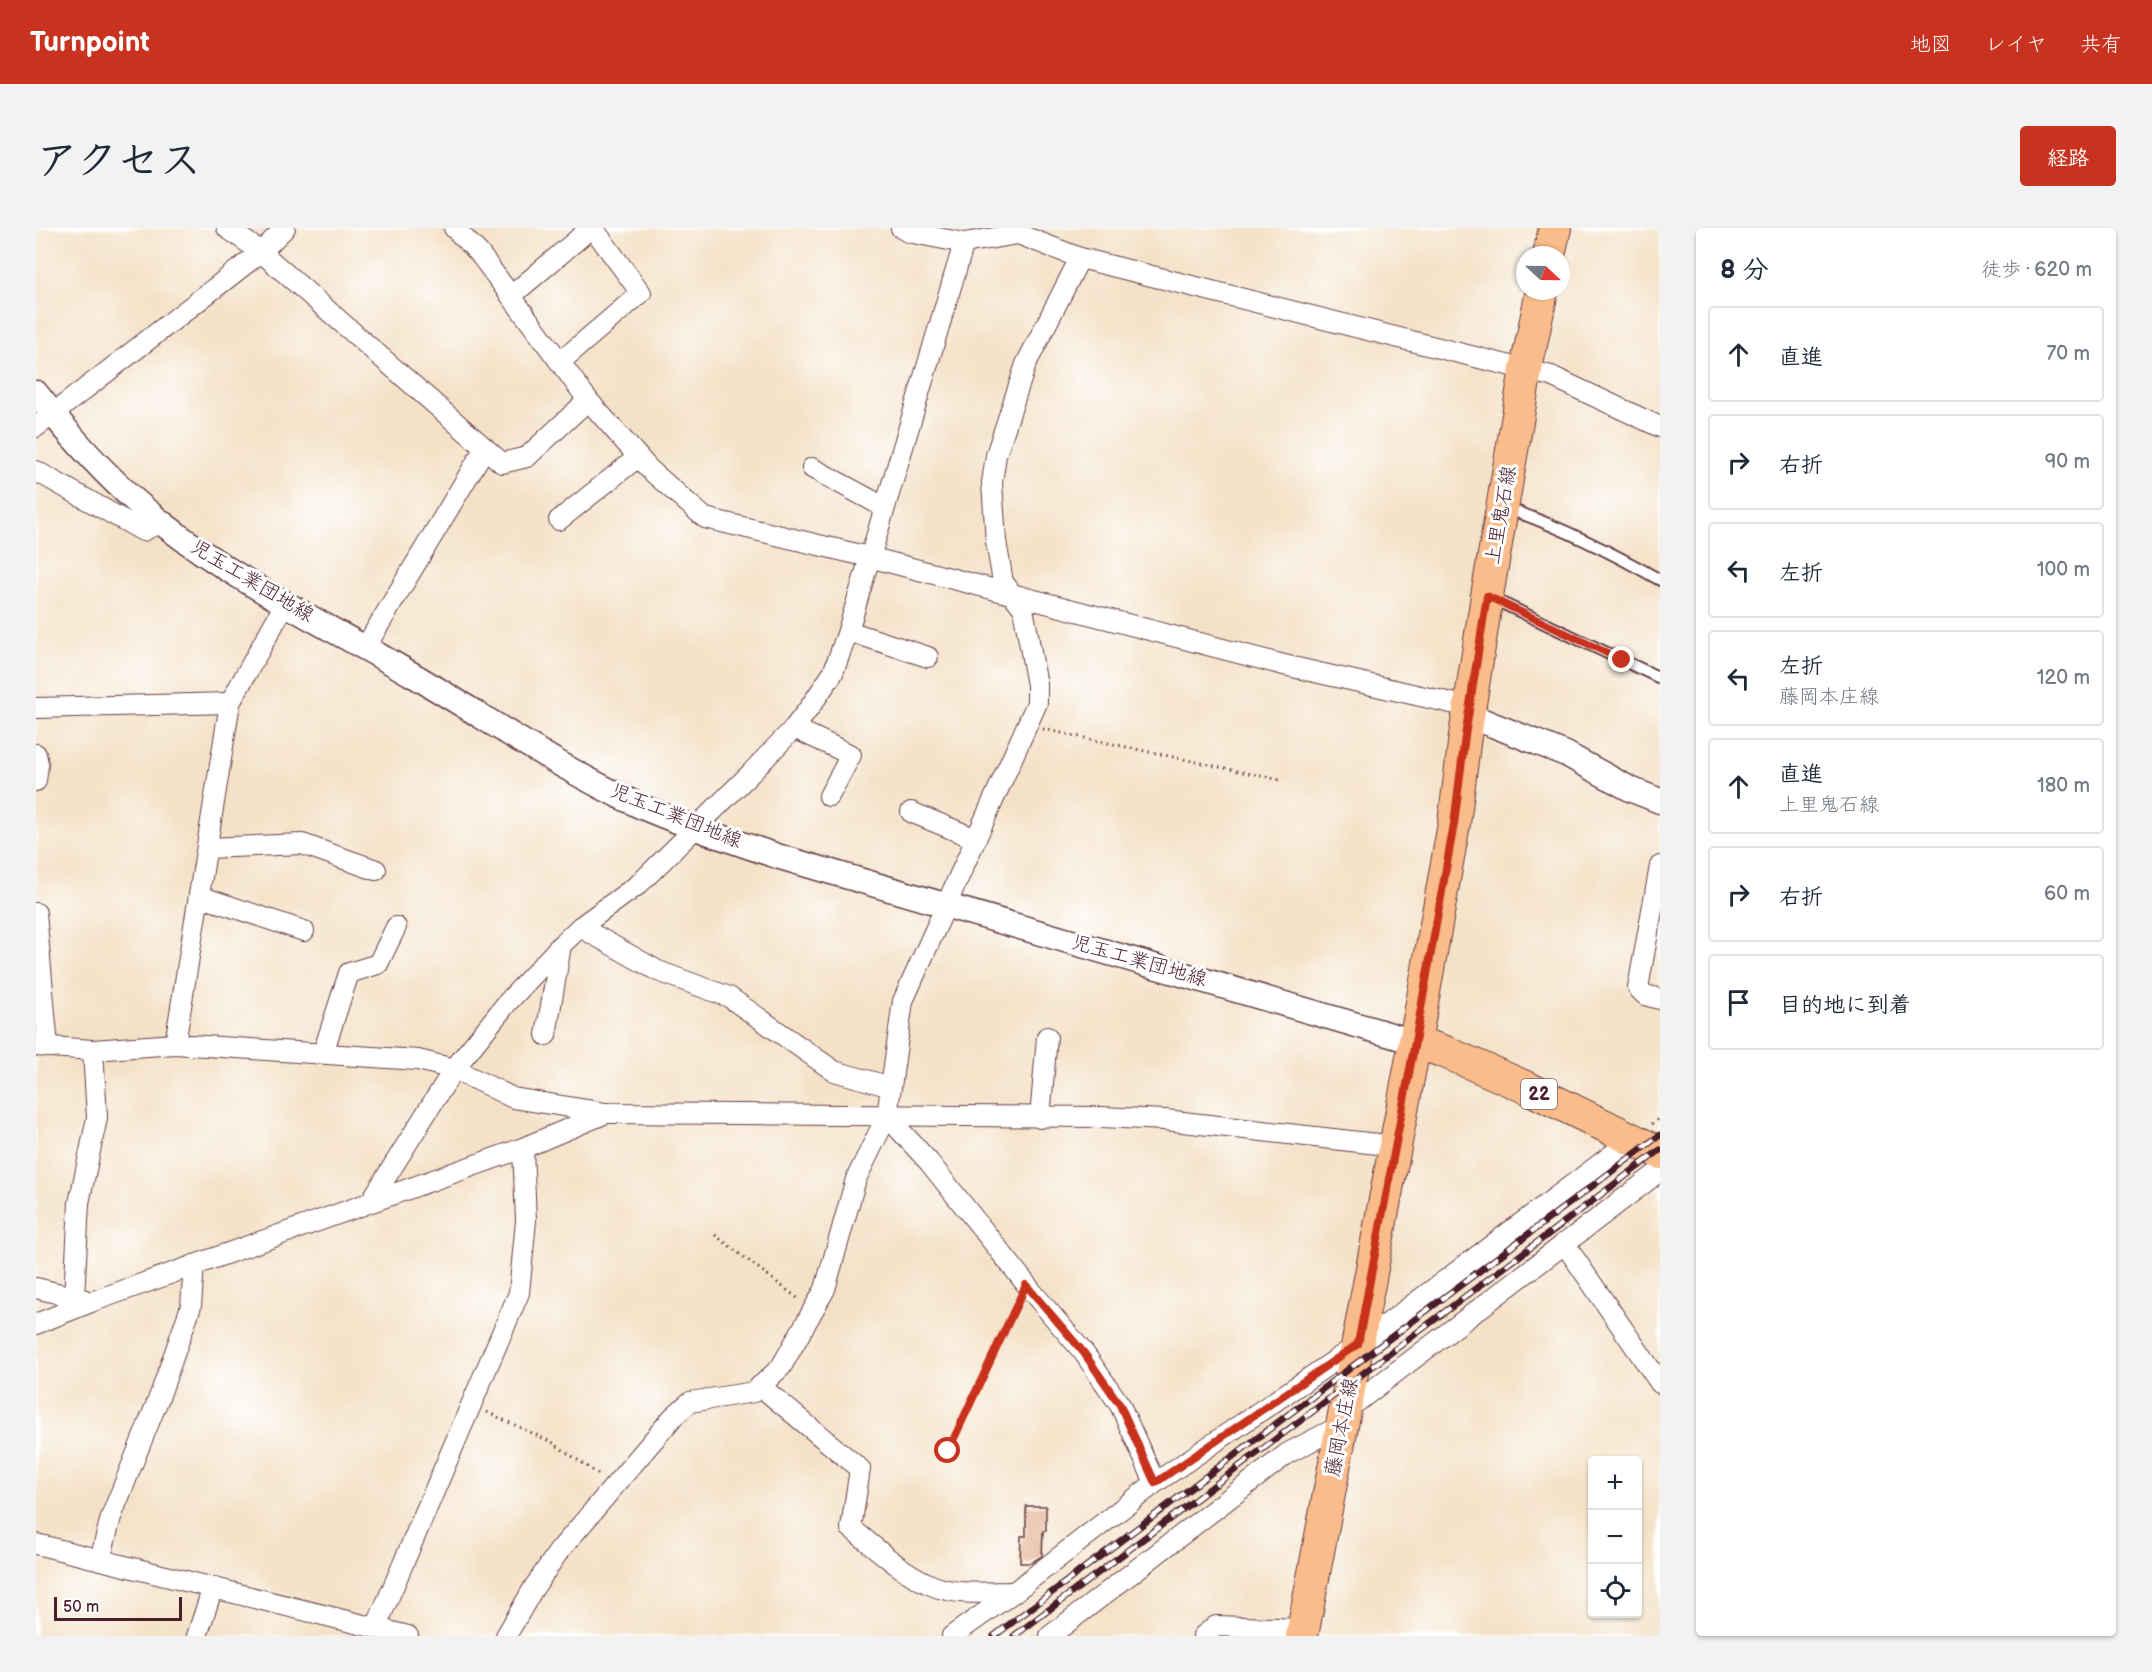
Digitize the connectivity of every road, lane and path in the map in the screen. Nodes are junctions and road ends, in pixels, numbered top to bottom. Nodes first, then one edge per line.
1 (227, 228) edge
2 (285, 228) edge
3 (454, 228) edge
4 (592, 228) edge
5 (901, 228) edge
6 (1555, 228) edge
7 (1019, 230) edge
8 (964, 243) junction
9 (1551, 246) edge
10 (261, 252) junction
11 (1080, 258) junction
12 (511, 297) junction
13 (1540, 300) edge
14 (560, 362) junction
15 (1526, 369) junction
16 (36, 393) edge
17 (588, 400) junction
18 (44, 421) edge
19 (1660, 427) edge
20 (485, 448) junction
21 (638, 457) junction
22 (812, 468) dead end
23 (36, 471) edge
24 (884, 507) junction
25 (1503, 507) junction
26 (559, 520) dead end
27 (160, 522) junction
28 (869, 557) junction
29 (1660, 580) edge
30 (1013, 595) junction
31 (1487, 596) junction
32 (286, 602) junction
33 (848, 631) junction
34 (365, 648) junction
35 (928, 657) dead end
36 (1660, 678) edge
37 (230, 703) junction
38 (36, 708) edge
39 (1468, 715) junction
40 (1027, 726) junction
41 (794, 728) junction
42 (36, 754) edge
43 (1280, 780) dead end
44 (36, 781) edge
45 (829, 796) dead end
46 (1660, 801) edge
47 (911, 812) dead end
48 (696, 828) junction
49 (975, 839) junction
50 (207, 848) junction
51 (1660, 866) edge
52 (376, 870) dead end
53 (199, 896) junction
54 (947, 904) junction
55 (36, 913) edge
56 (396, 927) dead end
57 (580, 927) junction
58 (304, 931) dead end
59 (561, 945) junction
60 (1660, 999) edge
61 (546, 1035) dead end
62 (1047, 1037) dead end
63 (1415, 1042) junction
64 (175, 1044) junction
65 (42, 1047) edge
66 (93, 1050) junction
67 (323, 1053) junction
68 (454, 1069) junction
69 (891, 1087) junction
70 (606, 1113) junction
71 (887, 1116) junction
72 (1040, 1118) junction
73 (1395, 1146) junction
74 (1647, 1146) edge
75 (523, 1148) junction
76 (1660, 1171) edge
77 (371, 1201) junction
78 (716, 1235) dead end
79 (1563, 1243) junction
80 (194, 1264) junction
81 (1026, 1285) junction
82 (36, 1288) edge
83 (83, 1300) junction
84 (813, 1311) junction
85 (36, 1324) edge
86 (1358, 1344) junction
87 (1660, 1383) edge
88 (760, 1386) junction
89 (471, 1404) junction
90 (1343, 1418) junction
91 (948, 1451) dead end
92 (1155, 1483) junction
93 (615, 1485) junction
94 (36, 1544) edge
95 (100, 1560) junction
96 (213, 1587) junction
97 (1014, 1592) junction
98 (382, 1631) edge
99 (1303, 1632) edge
100 (197, 1636) edge
101 (408, 1636) edge
102 (506, 1636) edge
103 (952, 1636) edge
104 (1050, 1636) edge
105 (1203, 1636) edge

1 - 10 street
2 - 10 street
3 - 12 street
4 - 12 street
4 - 14 street
5 - 8 street
6 - 9 main road
7 - 8 street
7 - 11 street
8 - 24 street
10 - 18 street
10 - 20 street
11 - 15 street
11 - 30 street
12 - 14 street
13 - 15 main road, 上里鬼石線
14 - 17 street
15 - 19 street
15 - 25 main road, 上里鬼石線
16 - 18 street, 児玉工業団地線
17 - 20 street
17 - 21 street
18 - 27 street, 児玉工業団地線
20 - 34 street
21 - 26 street
21 - 28 street
22 - 24 street
23 - 27 street
24 - 28 street
25 - 29 lane
25 - 31 main road, 上里鬼石線
27 - 32 street, 児玉工業団地線
28 - 30 street
28 - 33 street
30 - 39 street
30 - 40 street
31 - 36 lane
31 - 39 main road, 上里鬼石線
32 - 34 street, 児玉工業団地線
32 - 37 street
33 - 35 street
33 - 41 street
34 - 48 street, 児玉工業団地線
37 - 38 street
37 - 50 street
39 - 46 street
39 - 63 main road, 上里鬼石線
40 - 43 path
40 - 49 street
41 - 45 street
41 - 48 street
42 - 44 street
47 - 49 street
48 - 54 street, 児玉工業団地線
48 - 57 street
49 - 54 street
50 - 52 street
50 - 53 street
51 - 60 street
53 - 58 street
53 - 64 street
54 - 63 street, 児玉工業団地線
54 - 69 street
55 - 65 street
56 - 67 street
57 - 59 street
57 - 69 street
59 - 61 street
59 - 68 street
62 - 72 street
63 - 73 main road, 藤岡本庄線
63 - 74 main road, 22
64 - 66 street
64 - 67 street
65 - 66 street
66 - 83 street
67 - 68 street
68 - 70 street
68 - 77 street
69 - 71 street
70 - 71 street
70 - 75 street
71 - 72 street
71 - 81 street
71 - 84 street
72 - 73 street
73 - 86 main road, 藤岡本庄線
74 - 86 street
75 - 77 street
75 - 89 street
76 - 79 street
77 - 80 street
78 - 84 path
79 - 87 street
79 - 90 street
80 - 83 street
80 - 95 street
81 - 91 path
81 - 92 street
82 - 83 street
83 - 85 street
84 - 88 street
86 - 90 main road, 藤岡本庄線
86 - 92 street
88 - 93 street
88 - 97 street
89 - 93 path
89 - 98 street
90 - 99 main road, 藤岡本庄線
90 - 104 street
92 - 97 street
93 - 102 street
94 - 95 street
95 - 96 street
96 - 98 street
96 - 100 street
97 - 103 street
98 - 101 street
99 - 105 street

